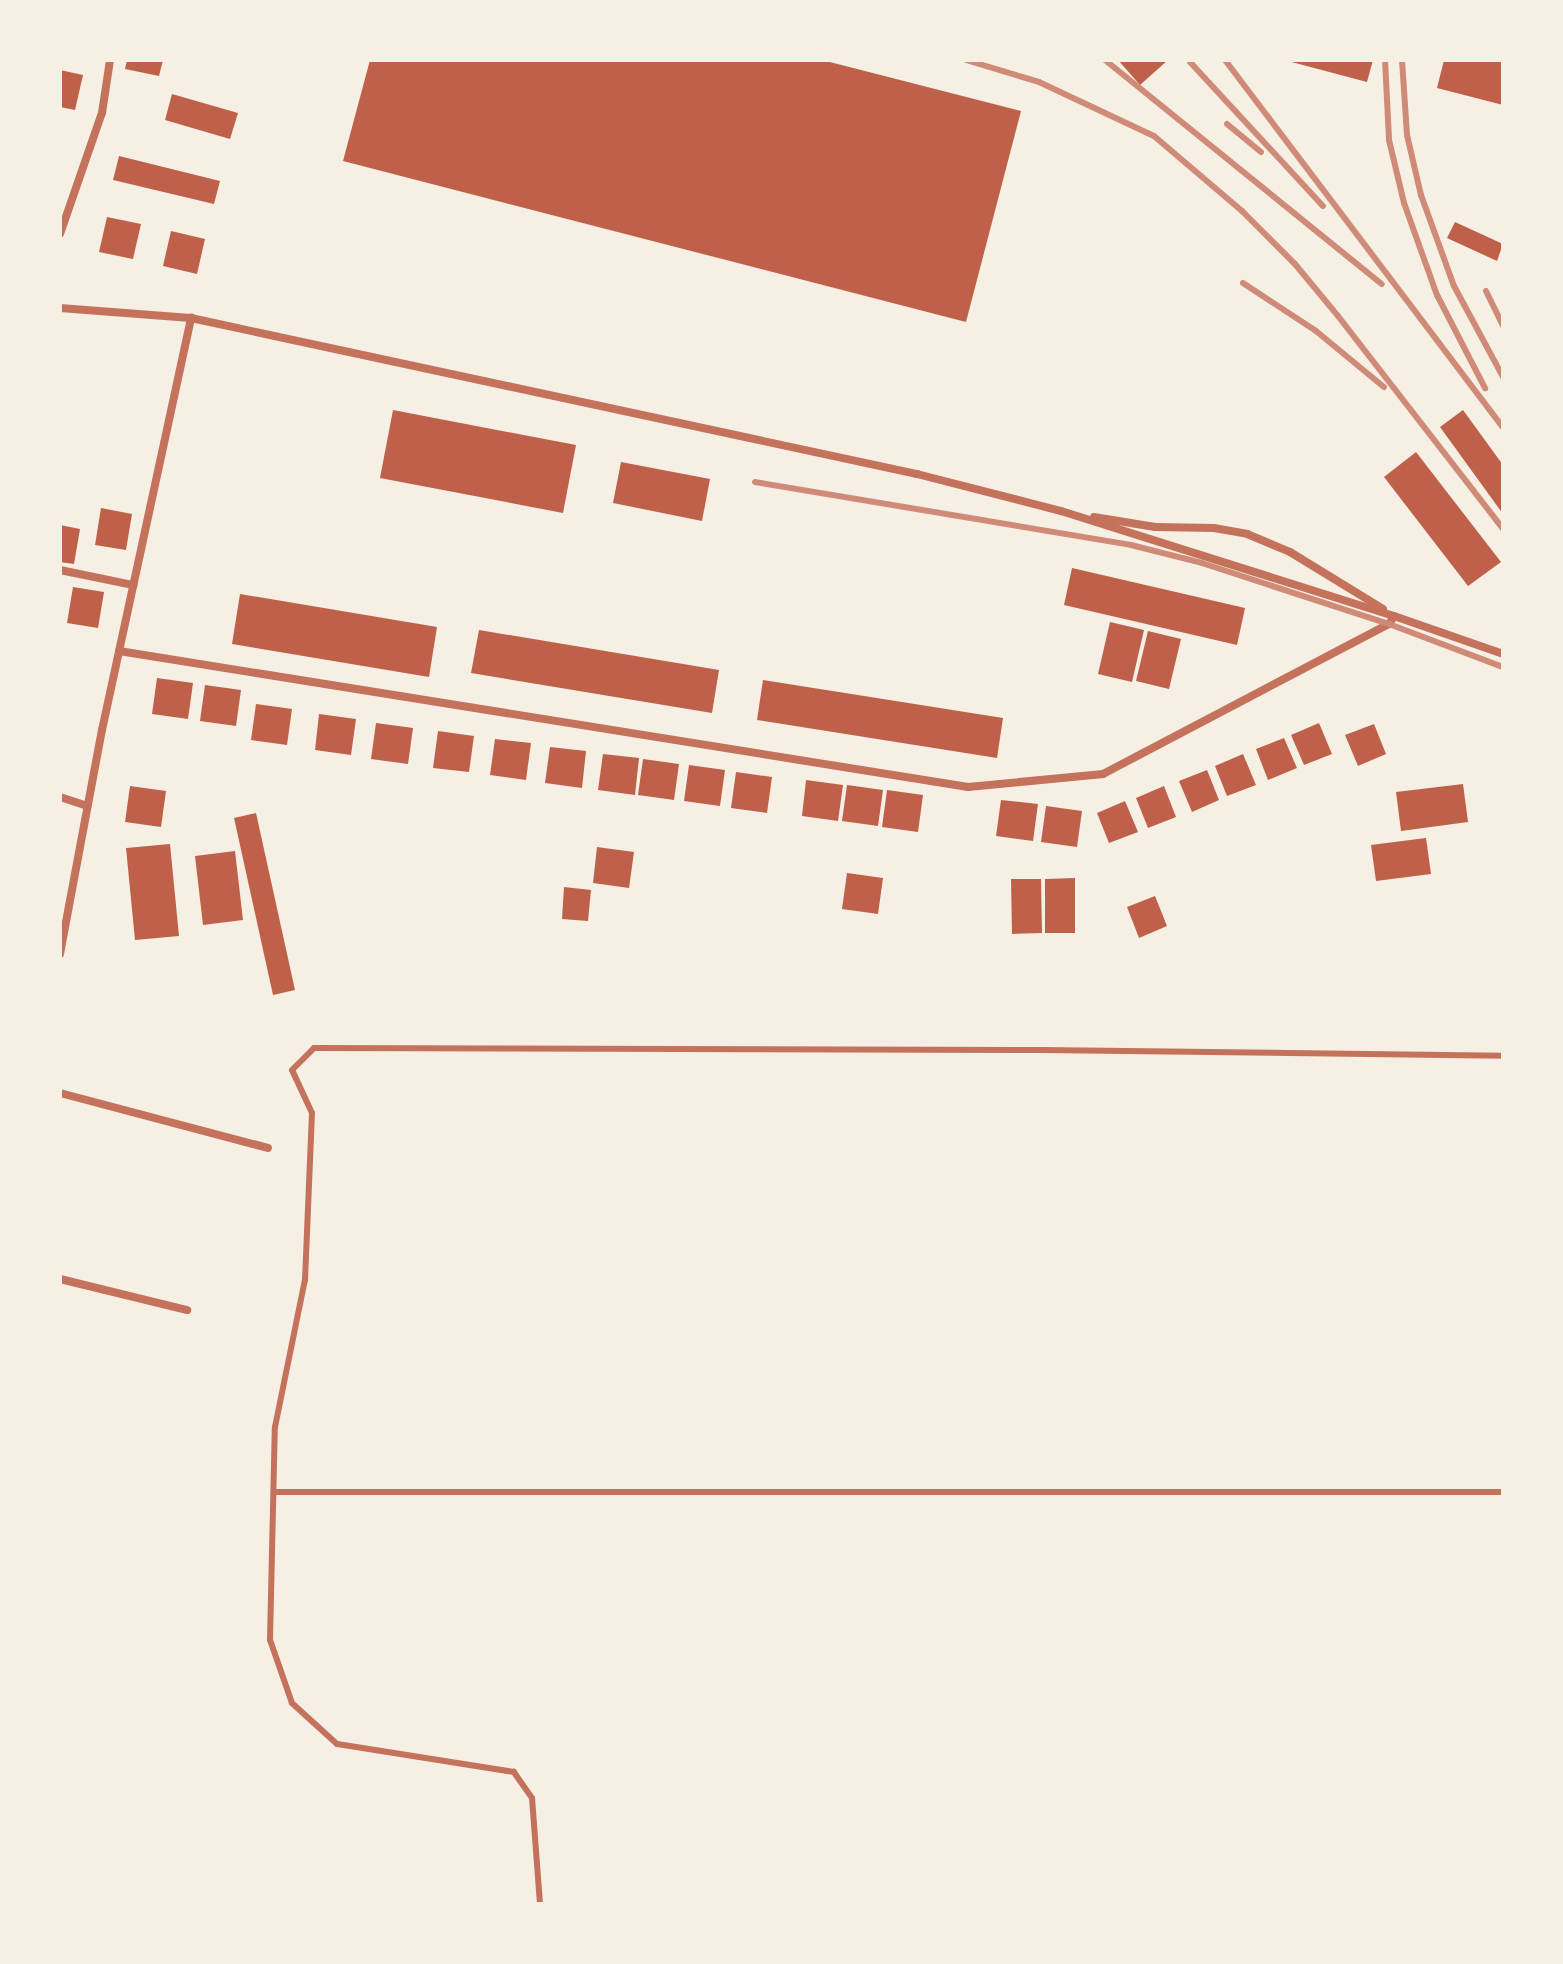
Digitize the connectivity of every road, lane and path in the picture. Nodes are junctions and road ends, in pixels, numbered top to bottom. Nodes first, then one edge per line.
1 (110, 60) edge
2 (60, 234) edge
3 (60, 308) edge
4 (191, 318) junction
5 (1061, 511) junction
6 (60, 570) edge
7 (133, 585) junction
8 (1394, 616) junction
9 (119, 651) junction
10 (1503, 654) edge
11 (60, 797) edge
12 (88, 806) junction
13 (60, 954) edge
14 (1503, 1056) edge
15 (60, 1093) edge
16 (268, 1148) dead end
17 (60, 1279) edge
18 (187, 1310) dead end
19 (274, 1492) junction
20 (1503, 1492) edge
21 (540, 1904) edge

1 - 2 street
3 - 4 street
4 - 5 street
4 - 7 street
5 - 8 street
5 - 8 street
6 - 7 street
7 - 9 street
8 - 9 street
8 - 10 street
9 - 12 street
11 - 12 street
12 - 13 street
14 - 19 lane
15 - 16 street
17 - 18 street
19 - 20 lane
19 - 21 lane

